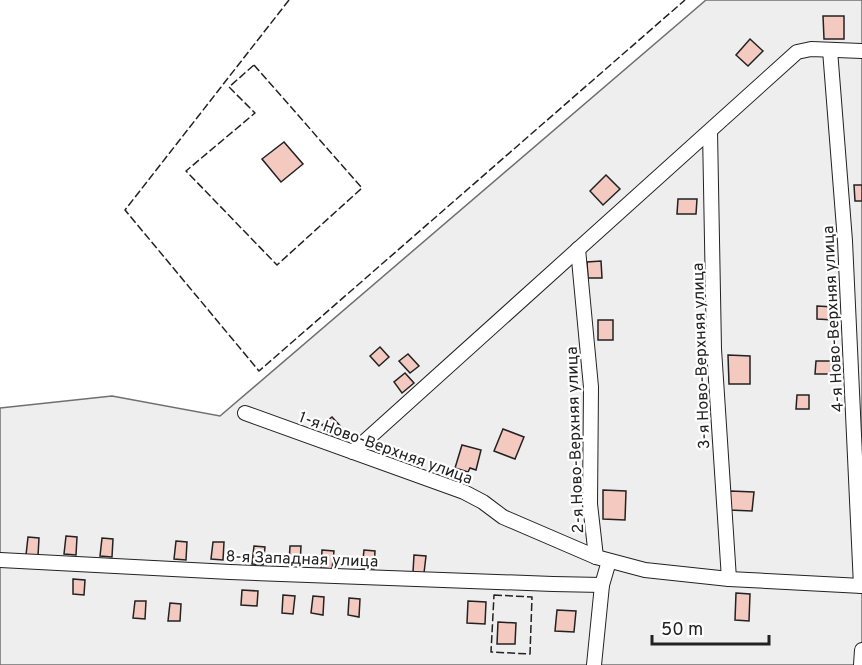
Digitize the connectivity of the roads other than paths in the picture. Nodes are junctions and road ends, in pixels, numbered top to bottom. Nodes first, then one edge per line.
1 (830, 50) junction
2 (862, 51) edge
3 (710, 132) junction
4 (578, 249) junction
5 (245, 413) dead end
6 (353, 452) junction
7 (602, 559) junction
8 (0, 560) edge
9 (729, 579) junction
10 (602, 585) junction
11 (862, 586) edge
12 (862, 650) edge
13 (594, 665) edge
14 (861, 665) edge

1 - 2 street
1 - 3 street
1 - 11 street, 4-я Ново-Верхняя улица
3 - 4 street
3 - 9 street, 3-я Ново-Верхняя улица
4 - 6 street
4 - 7 street, 2-я Ново-Верхняя улица
5 - 6 street, 1-я Ново-Верхняя улица
6 - 7 street, 1-я Ново-Верхняя улица
7 - 9 street, 1-я Ново-Верхняя улица
7 - 10 street
8 - 10 street, 8-я Западная улица
9 - 11 street, 1-я Ново-Верхняя улица
10 - 13 street
12 - 14 street

